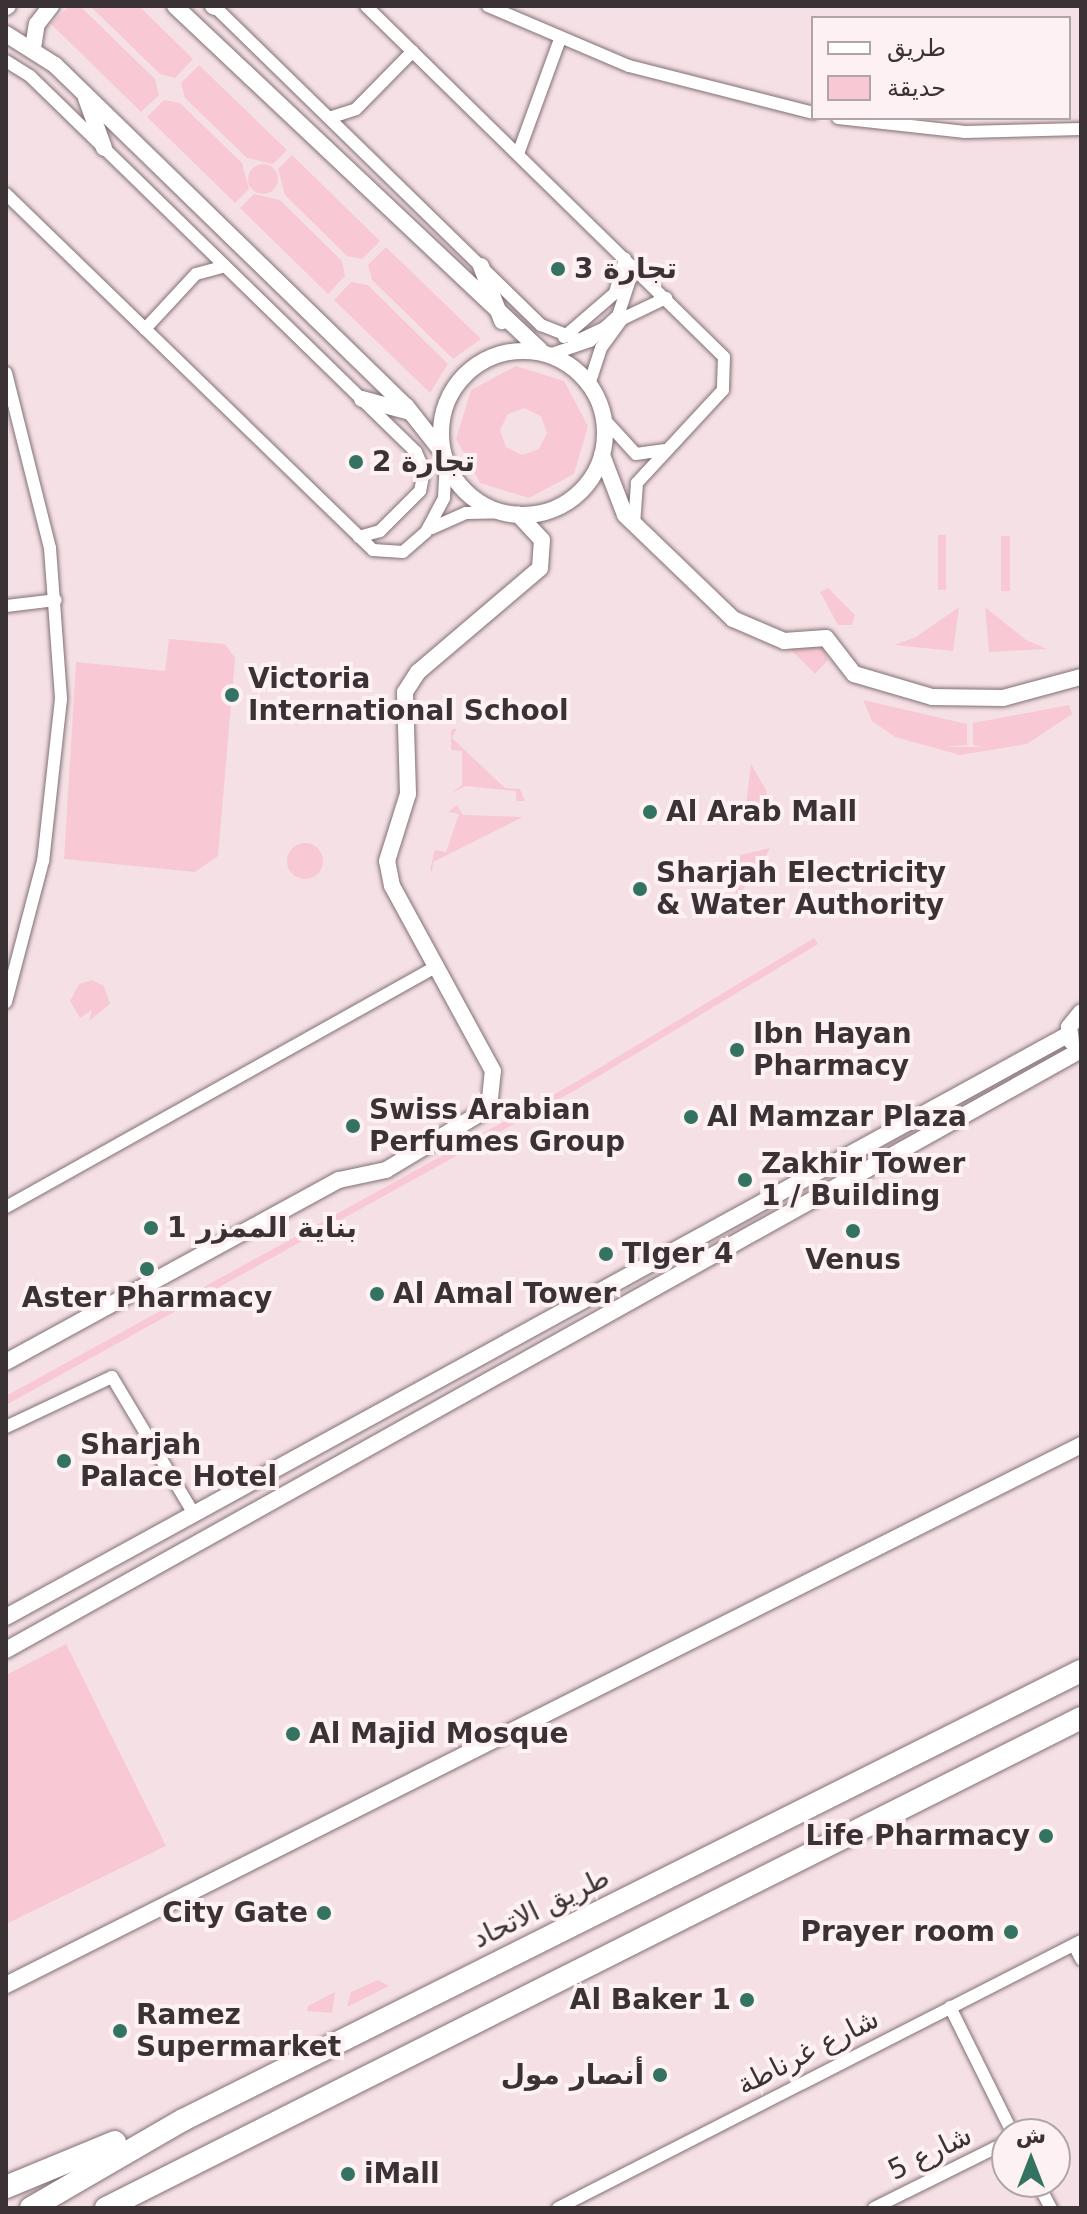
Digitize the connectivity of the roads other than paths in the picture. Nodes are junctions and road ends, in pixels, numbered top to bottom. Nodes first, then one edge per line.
1 (51, 6) edge
2 (175, 6) edge
3 (214, 6) edge
4 (366, 6) edge
5 (488, 6) edge
6 (6, 34) edge
7 (560, 39) junction
8 (33, 48) junction
9 (413, 51) junction
10 (6, 61) edge
11 (84, 93) junction
12 (356, 109) junction
13 (811, 113) edge
14 (329, 118) junction
15 (856, 120) edge
16 (1081, 129) edge
17 (350, 139) junction
18 (104, 148) junction
19 (518, 154) junction
20 (6, 194) edge
21 (202, 244) junction
22 (630, 263) junction
23 (225, 266) junction
24 (481, 266) junction
25 (196, 274) junction
26 (666, 298) junction
27 (620, 318) junction
28 (502, 323) junction
29 (605, 328) junction
30 (145, 329) junction
31 (563, 337) junction
32 (546, 354) junction
33 (6, 373) edge
34 (589, 385) junction
35 (362, 399) junction
36 (412, 412) junction
37 (604, 419) junction
38 (670, 447) junction
39 (602, 455) junction
40 (444, 457) junction
41 (511, 513) junction
42 (634, 525) junction
43 (426, 532) junction
44 (359, 537) junction
45 (56, 600) junction
46 (6, 606) edge
47 (1081, 677) edge
48 (436, 967) junction
49 (6, 1002) edge
50 (1081, 1012) edge
51 (1069, 1034) junction
52 (1081, 1050) edge
53 (6, 1207) edge
54 (6, 1362) edge
55 (6, 1427) edge
56 (1081, 1445) edge
57 (194, 1514) junction
58 (6, 1617) edge
59 (6, 1650) edge
60 (1081, 1671) edge
61 (1081, 1718) edge
62 (1077, 1943) edge
63 (1081, 1959) edge
64 (6, 1985) edge
65 (950, 2007) junction
66 (1005, 2118) edge
67 (183, 2120) junction
68 (991, 2151) edge
69 (189, 2163) junction
70 (6, 2187) edge
71 (895, 2203) edge
72 (31, 2208) edge
73 (106, 2208) edge
74 (131, 2208) edge
75 (558, 2208) edge
76 (874, 2208) edge

1 - 8 street
2 - 28 street
3 - 14 street
4 - 9 street
5 - 7 street
6 - 8 street
7 - 13 street
7 - 19 street
8 - 11 street
9 - 12 street
9 - 19 street
10 - 18 street
11 - 18 street
11 - 36 street
12 - 14 street
12 - 17 street
14 - 17 street
15 - 16 street
17 - 24 street
18 - 21 street
19 - 22 street
20 - 30 street
21 - 23 street
21 - 25 street
22 - 26 street
22 - 27 street
22 - 31 street
23 - 25 street
23 - 35 street
24 - 28 street
24 - 31 street
25 - 30 street
26 - 27 street
26 - 38 street
27 - 29 street
27 - 34 street
28 - 32 street
29 - 31 street
29 - 32 street
30 - 44 street
32 - 34 street
32 - 40 street
33 - 45 street
34 - 37 street
35 - 36 street
35 - 44 street
36 - 40 street
37 - 38 street
37 - 39 street
38 - 42 street
39 - 41 street
39 - 42 street
40 - 41 street
40 - 43 street
41 - 43 street
41 - 48 street
42 - 47 street
43 - 44 street
45 - 46 street
45 - 49 street
48 - 53 street
48 - 54 street
50 - 51 street
51 - 52 street
51 - 57 street
52 - 59 street
55 - 57 street
56 - 64 street
57 - 58 street
60 - 67 highway, طريق الاتحاد
61 - 69 highway
62 - 63 street
62 - 65 street, شارع غرناطة
65 - 66 street
65 - 75 street, شارع غرناطة
67 - 70 highway
67 - 72 highway, طريق الاتحاد
68 - 71 street, شارع 5
69 - 73 highway
69 - 74 highway
71 - 76 street, شارع 5

